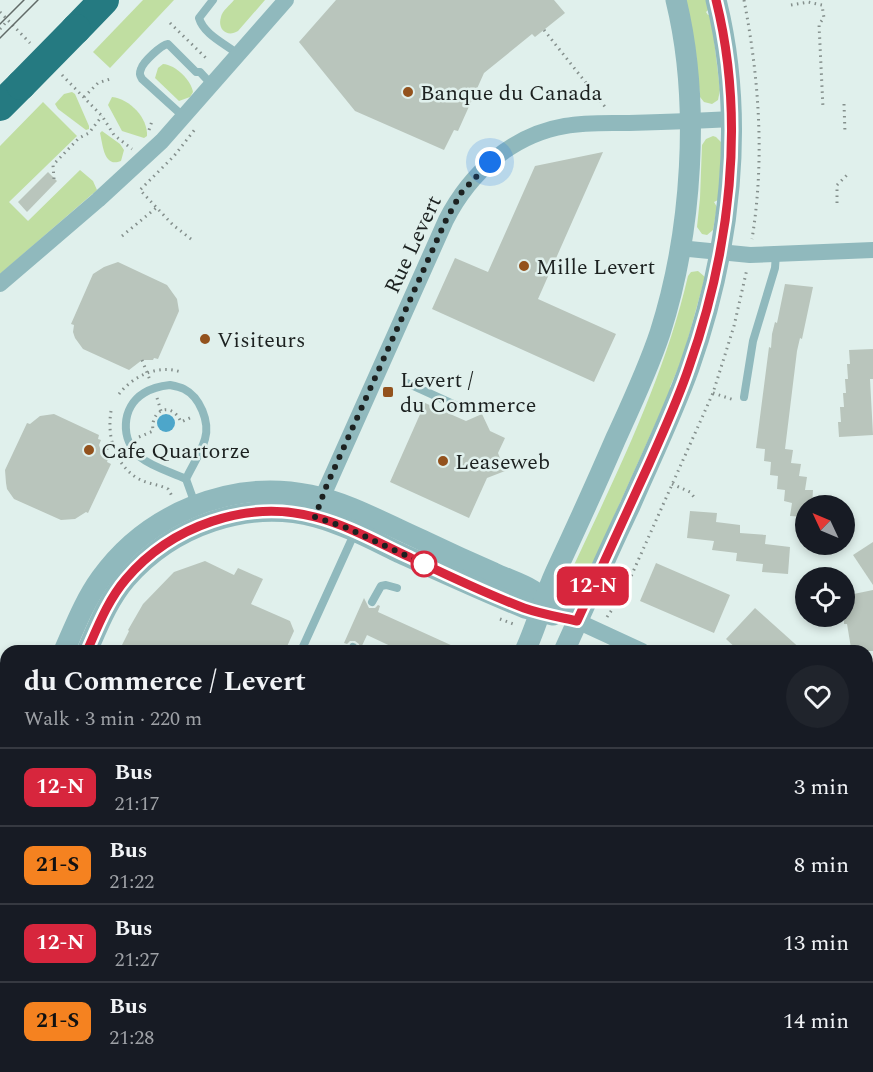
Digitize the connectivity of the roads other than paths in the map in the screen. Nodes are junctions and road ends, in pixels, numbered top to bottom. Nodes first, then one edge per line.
1 (104, 0) edge
2 (213, 0) edge
3 (286, 0) edge
4 (676, 0) edge
5 (716, 0) edge
6 (239, 55) junction
7 (212, 85) junction
8 (0, 106) edge
9 (184, 118) junction
10 (731, 119) junction
11 (691, 122) junction
12 (679, 248) junction
13 (873, 250) edge
14 (719, 254) junction
15 (776, 254) junction
16 (0, 284) edge
17 (407, 383) dead end
18 (739, 398) road end
19 (464, 409) dead end
20 (186, 479) junction
21 (318, 507) junction
22 (199, 515) junction
23 (355, 532) junction
24 (397, 588) dead end
25 (372, 602) dead end
26 (542, 605) junction
27 (577, 621) junction
28 (67, 645) edge
29 (90, 645) edge
30 (304, 645) edge
31 (527, 645) edge
32 (567, 645) edge
33 (629, 645) edge

1 - 8 highway, bridge
2 - 6 lane
3 - 6 street
4 - 11 street
5 - 10 street
6 - 7 street
7 - 9 street
7 - 9 lane
9 - 16 street
10 - 11 street, Rue Levert
10 - 14 street
11 - 12 street
11 - 21 street, Rue Levert
12 - 14 street
12 - 26 street
13 - 15 street
14 - 15 street
14 - 27 street
15 - 18 lane
17 - 19 lane
20 - 20 lane
20 - 22 lane
21 - 22 street
21 - 23 street
21 - 26 street
22 - 28 street
22 - 29 street
23 - 26 street
23 - 30 lane
24 - 25 lane
26 - 27 street
26 - 31 street
27 - 32 street
27 - 33 street

